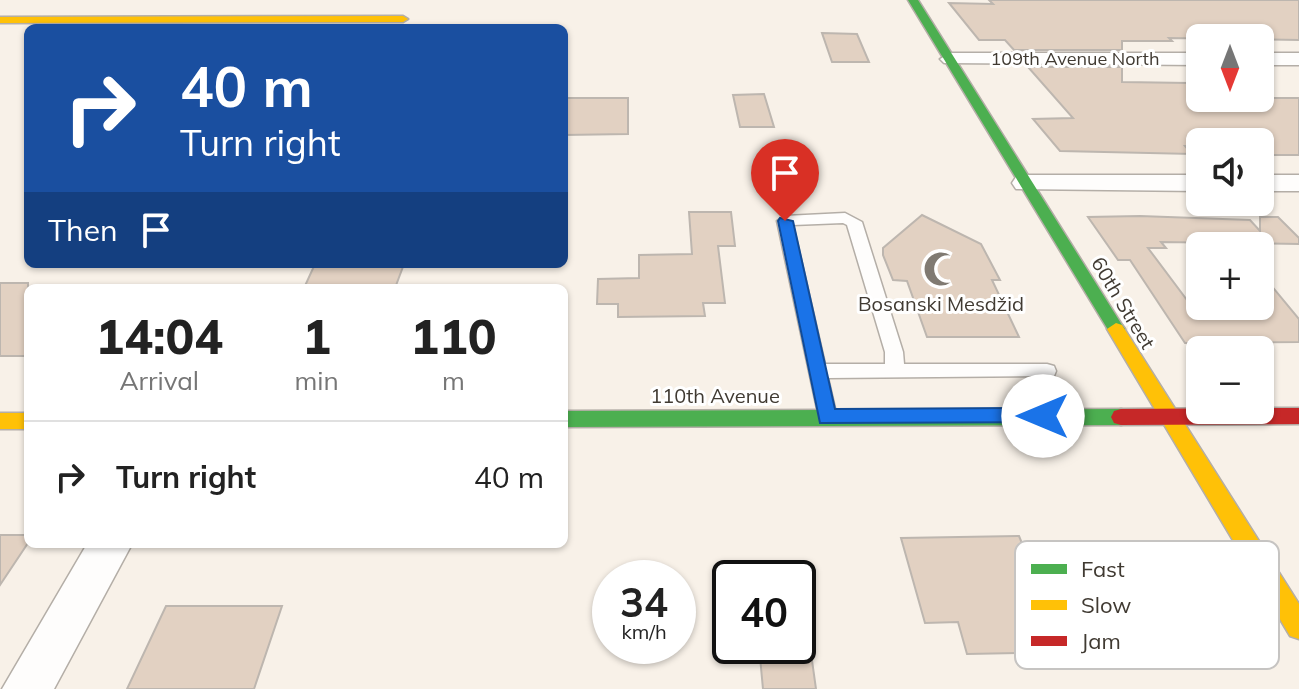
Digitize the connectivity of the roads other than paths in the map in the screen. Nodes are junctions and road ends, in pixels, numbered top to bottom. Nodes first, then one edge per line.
1 (913, 0) edge
2 (403, 19) dead end
3 (0, 20) edge
4 (951, 59) junction
5 (1186, 59) edge
6 (1274, 59) edge
7 (1299, 59) edge
8 (1025, 183) junction
9 (1186, 183) edge
10 (1274, 183) edge
11 (1299, 183) edge
12 (817, 371) junction
13 (895, 371) junction
14 (1047, 371) dead end
15 (1167, 416) junction
16 (1299, 416) edge
17 (827, 417) junction
18 (568, 419) edge
19 (0, 421) edge
20 (24, 421) edge
21 (1245, 541) edge
22 (109, 548) edge
23 (1279, 595) edge
24 (1299, 627) edge
25 (27, 689) edge

1 - 4 street, 60th Street
2 - 3 street
4 - 5 street, 109th Avenue North
4 - 8 street, 60th Street
6 - 7 street
8 - 9 street
8 - 15 street, 60th Street
10 - 11 street
12 - 13 lane
12 - 13 lane
12 - 17 lane
13 - 14 lane
15 - 16 street, 110th Avenue
15 - 17 street, 110th Avenue
15 - 21 street, 60th Street
17 - 18 street, 110th Avenue
19 - 20 street
22 - 25 street
23 - 24 street, 60th Street

